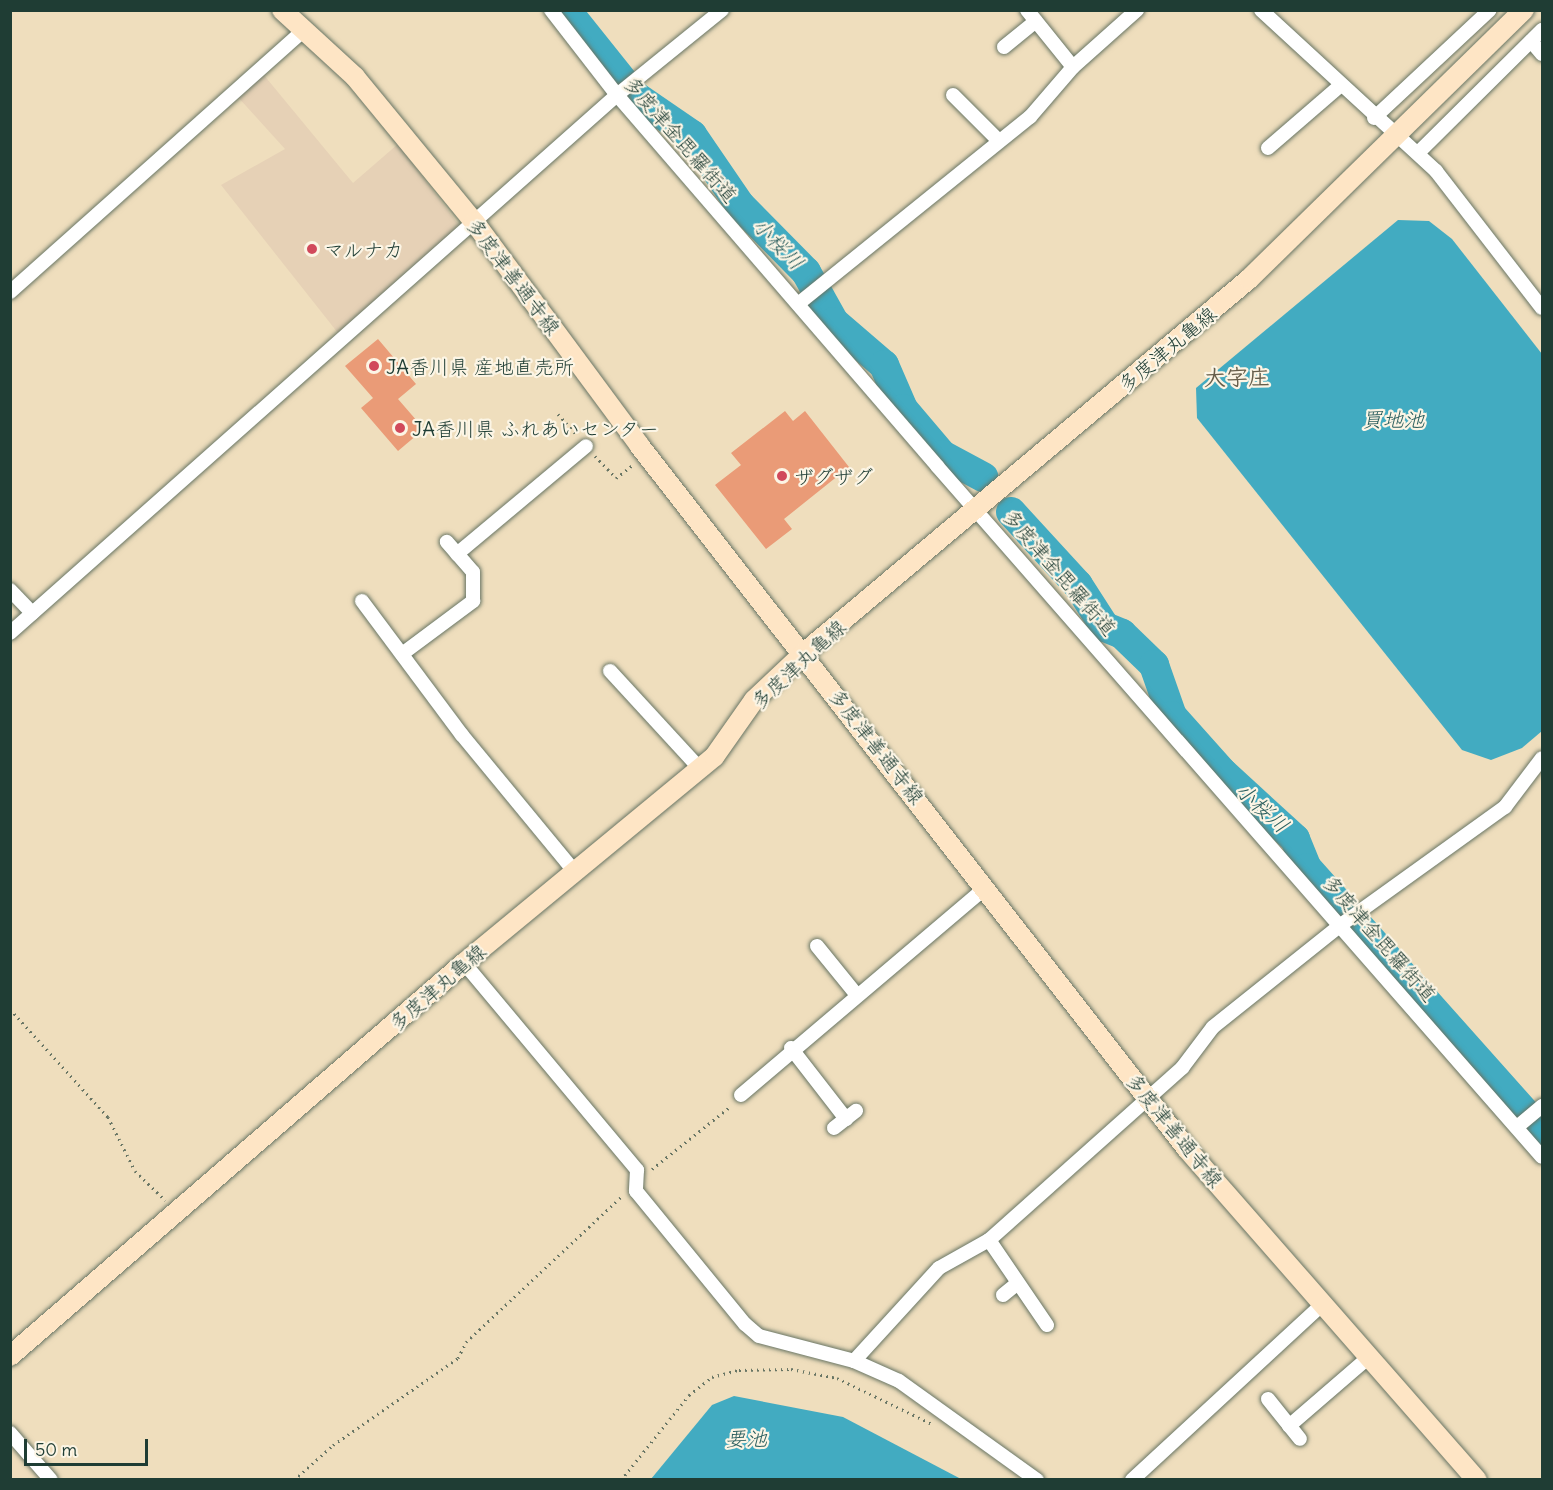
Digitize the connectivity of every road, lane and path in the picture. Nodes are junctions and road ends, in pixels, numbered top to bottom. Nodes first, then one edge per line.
1 (282, 10) edge
2 (551, 10) edge
3 (722, 10) edge
4 (1137, 10) edge
5 (1261, 10) edge
6 (1490, 10) edge
7 (1524, 10) edge
8 (1032, 16) edge
9 (305, 29) junction
10 (1542, 30) edge
11 (1531, 41) junction
12 (1004, 47) dead end
13 (1542, 54) edge
14 (1073, 67) junction
15 (1341, 85) junction
16 (625, 89) junction
17 (953, 95) dead end
18 (1374, 118) junction
19 (1396, 134) junction
20 (998, 140) junction
21 (1268, 148) dead end
22 (1418, 153) junction
23 (475, 223) junction
24 (10, 292) edge
25 (803, 300) junction
26 (1542, 308) edge
27 (586, 446) dead end
28 (980, 509) junction
29 (447, 542) dead end
30 (457, 554) junction
31 (10, 590) edge
32 (362, 601) dead end
33 (32, 613) junction
34 (10, 633) edge
35 (805, 652) junction
36 (402, 654) junction
37 (610, 671) dead end
38 (1542, 758) edge
39 (700, 769) junction
40 (575, 872) junction
41 (986, 887) junction
42 (1342, 924) junction
43 (817, 946) dead end
44 (464, 963) junction
45 (856, 994) junction
46 (10, 1009) edge
47 (791, 1048) junction
48 (741, 1095) joint
49 (1147, 1098) junction
50 (1542, 1106) edge
51 (1516, 1127) junction
52 (834, 1128) dead end
53 (1542, 1157) edge
54 (636, 1186) junction
55 (177, 1212) junction
56 (989, 1240) junction
57 (1018, 1283) junction
58 (1003, 1295) dead end
59 (1323, 1304) junction
60 (1047, 1325) dead end
61 (10, 1356) edge
62 (1369, 1357) junction
63 (854, 1360) junction
64 (1268, 1399) dead end
65 (1290, 1425) junction
66 (935, 1426) dead end
67 (10, 1433) edge
68 (1300, 1438) dead end
69 (51, 1479) edge
70 (294, 1479) edge
71 (621, 1479) edge
72 (1037, 1479) edge
73 (1132, 1479) edge
74 (1477, 1479) edge

1 - 9 main road, 多度津善通寺線
2 - 16 street, 多度津金毘羅街道
3 - 16 street
4 - 14 street
5 - 15 street
6 - 18 street
7 - 19 main road, 多度津丸亀線
8 - 12 street
8 - 14 street
9 - 23 main road, 多度津善通寺線
9 - 24 street
10 - 11 street
11 - 13 street
11 - 22 street
14 - 20 street
15 - 18 street
15 - 21 street
16 - 23 street
16 - 25 street, 多度津金毘羅街道
17 - 20 street
18 - 19 street
19 - 22 street
19 - 28 main road, 多度津丸亀線
20 - 25 street
22 - 26 street
23 - 33 street
23 - 35 main road, 多度津善通寺線
25 - 28 street, 多度津金毘羅街道
27 - 30 street
28 - 35 main road, 多度津丸亀線
28 - 42 street, 多度津金毘羅街道
29 - 30 street
30 - 36 street
31 - 33 street
32 - 36 street
33 - 34 street
35 - 39 main road, 多度津丸亀線
35 - 41 main road, 多度津善通寺線
36 - 40 street
37 - 39 street
38 - 42 street
39 - 40 main road, 多度津丸亀線
40 - 44 main road, 多度津丸亀線
41 - 45 street
41 - 49 main road, 多度津善通寺線
42 - 49 street
42 - 51 street, 多度津金毘羅街道
43 - 45 street
44 - 54 street
44 - 55 main road, 多度津丸亀線
45 - 47 street
46 - 55 path
47 - 48 street
47 - 52 street
48 - 54 path
49 - 56 street
49 - 59 main road, 多度津善通寺線
50 - 51 street
51 - 53 street, 多度津金毘羅街道
54 - 63 street
54 - 70 path
55 - 61 main road, 多度津丸亀線
56 - 57 street
56 - 63 street
57 - 58 street
57 - 60 street
59 - 62 main road, 多度津善通寺線
59 - 73 street
62 - 65 street
62 - 74 main road, 多度津善通寺線
63 - 72 street
64 - 65 street
65 - 68 street
66 - 71 path
67 - 69 street

